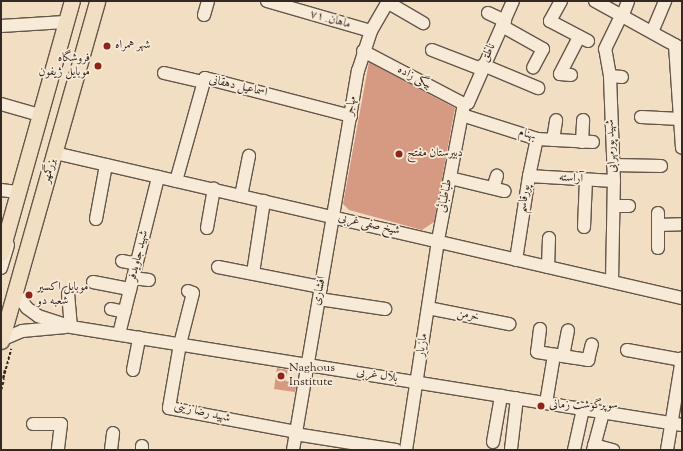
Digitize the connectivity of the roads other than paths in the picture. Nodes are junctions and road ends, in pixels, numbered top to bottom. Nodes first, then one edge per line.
1 (72, 1) edge
2 (76, 1) edge
3 (97, 1) edge
4 (208, 1) edge
5 (267, 1) edge
6 (513, 1) edge
7 (561, 1) edge
8 (595, 1) edge
9 (628, 1) edge
10 (665, 1) edge
11 (388, 2) edge
12 (488, 13) dead end
13 (204, 15) dead end
14 (622, 16) junction
15 (65, 22) junction
16 (423, 23) dead end
17 (503, 23) junction
18 (1, 26) edge
19 (370, 31) junction
20 (652, 32) junction
21 (679, 47) edge
22 (432, 50) dead end
23 (363, 51) junction
24 (482, 67) junction
25 (533, 68) dead end
26 (164, 73) dead end
27 (571, 75) dead end
28 (610, 76) junction
29 (622, 77) dead end
30 (203, 82) junction
31 (538, 88) dead end
32 (1, 104) edge
33 (463, 110) junction
34 (39, 115) junction
35 (351, 116) junction
36 (641, 118) dead end
37 (556, 120) dead end
38 (583, 120) dead end
39 (681, 123) edge
40 (537, 139) junction
41 (553, 140) junction
42 (682, 148) edge
43 (55, 153) junction
44 (249, 156) dead end
45 (106, 165) junction
46 (613, 165) junction
47 (661, 166) dead end
48 (497, 176) dead end
49 (529, 176) junction
50 (158, 177) junction
51 (450, 178) junction
52 (586, 180) junction
53 (176, 181) junction
54 (614, 181) junction
55 (1, 190) edge
56 (214, 190) junction
57 (17, 192) junction
58 (241, 196) junction
59 (264, 201) junction
60 (614, 206) junction
61 (629, 206) dead end
62 (332, 216) junction
63 (96, 219) dead end
64 (682, 224) edge
65 (584, 227) dead end
66 (207, 228) dead end
67 (549, 238) dead end
68 (438, 240) junction
69 (658, 248) dead end
70 (2, 249) edge
71 (516, 260) junction
72 (122, 261) dead end
73 (137, 264) junction
74 (218, 266) dead end
75 (548, 267) junction
76 (1, 268) edge
77 (253, 273) junction
78 (149, 280) dead end
79 (612, 281) junction
80 (92, 282) dead end
81 (132, 283) junction
82 (321, 287) junction
83 (188, 291) dead end
84 (15, 292) junction
85 (68, 293) dead end
86 (682, 298) edge
87 (319, 299) junction
88 (428, 308) junction
89 (385, 309) dead end
90 (111, 310) dead end
91 (125, 312) junction
92 (509, 324) dead end
93 (71, 327) junction
94 (540, 329) dead end
95 (568, 330) dead end
96 (119, 334) junction
97 (139, 338) junction
98 (5, 339) edge
99 (180, 344) junction
100 (592, 344) dead end
101 (627, 350) dead end
102 (559, 356) junction
103 (682, 359) edge
104 (307, 364) junction
105 (133, 370) dead end
106 (417, 382) junction
107 (501, 396) junction
108 (518, 398) junction
109 (546, 403) junction
110 (583, 409) junction
111 (603, 412) junction
112 (32, 424) dead end
113 (676, 424) edge
114 (113, 433) dead end
115 (296, 433) junction
116 (493, 442) dead end
117 (594, 448) edge
118 (58, 450) edge
119 (111, 450) edge
120 (293, 450) edge
121 (396, 450) edge
122 (406, 450) edge
123 (511, 450) edge
124 (574, 450) edge
125 (612, 450) edge
126 (667, 450) edge

1 - 15 main road
2 - 76 street
3 - 43 main road, بزرگمهر
4 - 13 street
5 - 19 street, ۷۱ _ماهان
6 - 17 street, ناطق
7 - 27 street
8 - 14 street
9 - 14 street, شهید پورمهرابی
10 - 20 street
11 - 16 street
11 - 19 street, مهاجر
12 - 17 street
14 - 20 street
14 - 28 street, شهید پورمهرابی
15 - 18 street
15 - 34 main road
17 - 24 street, ناطق
17 - 25 street
19 - 23 street, مهاجر
20 - 21 street
21 - 39 street
22 - 24 street
23 - 33 street, بیگی زاده
23 - 35 street, مهاجر
24 - 31 street
24 - 33 street, ناطق
26 - 30 street
28 - 29 street
28 - 46 street, شهید پورمهرابی
30 - 35 street, اسماعیل دهقانی
30 - 53 street, اسماعیل دهقانی
32 - 34 street
33 - 40 street, بهنام
33 - 51 street, طباطبائی
34 - 57 main road
35 - 62 street, مهاجر
36 - 39 street
37 - 41 street
38 - 41 street, بهنام
39 - 42 street
40 - 41 street, بهنام
40 - 49 street, پورقاسم
43 - 45 street, شیخ صفی غربی
43 - 84 main road, بزرگمهر
44 - 58 street
45 - 50 street, شیخ صفی غربی
45 - 63 street
46 - 47 street
46 - 54 street, شهید پورمهرابی
48 - 51 street
49 - 52 street, آراسته
49 - 71 street, پورقاسم
50 - 53 street, شیخ صفی غربی
50 - 73 street, شهید جاویدفر
51 - 68 street, طباطبائی
52 - 54 street, آراسته
52 - 65 street
53 - 56 street, شیخ صفی غربی
54 - 60 street, شهید پورمهرابی
55 - 57 street
56 - 58 street, شیخ صفی غربی
56 - 66 street
57 - 70 main road
58 - 59 street, شیخ صفی غربی
59 - 62 street, شیخ صفی غربی
59 - 77 street
60 - 61 street
60 - 79 street, شهید پورمهرابی
62 - 68 street, شیخ صفی غربی
62 - 82 street, افشاری
64 - 69 street
67 - 75 street
68 - 71 street, شیخ صفی غربی
68 - 88 street, مازیار
71 - 75 street, شیخ صفی غربی
72 - 73 street
73 - 81 street, شهید جاویدفر
74 - 77 street
75 - 79 street, شیخ صفی غربی
77 - 82 street
78 - 81 street
79 - 86 street, شیخ صفی غربی
80 - 81 street
81 - 91 street, شهید جاویدفر
82 - 87 street, افشاری
83 - 99 street
84 - 93 street
84 - 98 main road, بزرگمهر
85 - 93 street
87 - 89 street
87 - 104 street, افشاری
88 - 92 street, خرمن
88 - 106 street, مازیار
90 - 91 street
91 - 96 street, شهید جاویدفر
93 - 96 street, بلال غربی
93 - 98 street
94 - 102 street
95 - 102 street
96 - 97 street, بلال غربی
97 - 99 street, بلال غربی
97 - 105 street
99 - 104 street, بلال غربی
99 - 115 street, شهید رضا زینی
100 - 102 street
101 - 103 street
102 - 109 street
103 - 113 street
104 - 106 street, بلال غربی
104 - 115 street, افشاری
106 - 107 street, بلال غربی
106 - 122 street, مازیار
107 - 108 street, بلال غربی
107 - 116 street
108 - 109 street, بلال غربی
108 - 123 street
109 - 110 street, بلال غربی
110 - 111 street, بلال غربی
110 - 124 street
111 - 113 street, بلال غربی
111 - 117 street
112 - 118 street
113 - 126 street
114 - 119 street
115 - 120 street, افشاری
115 - 121 street
117 - 125 street

